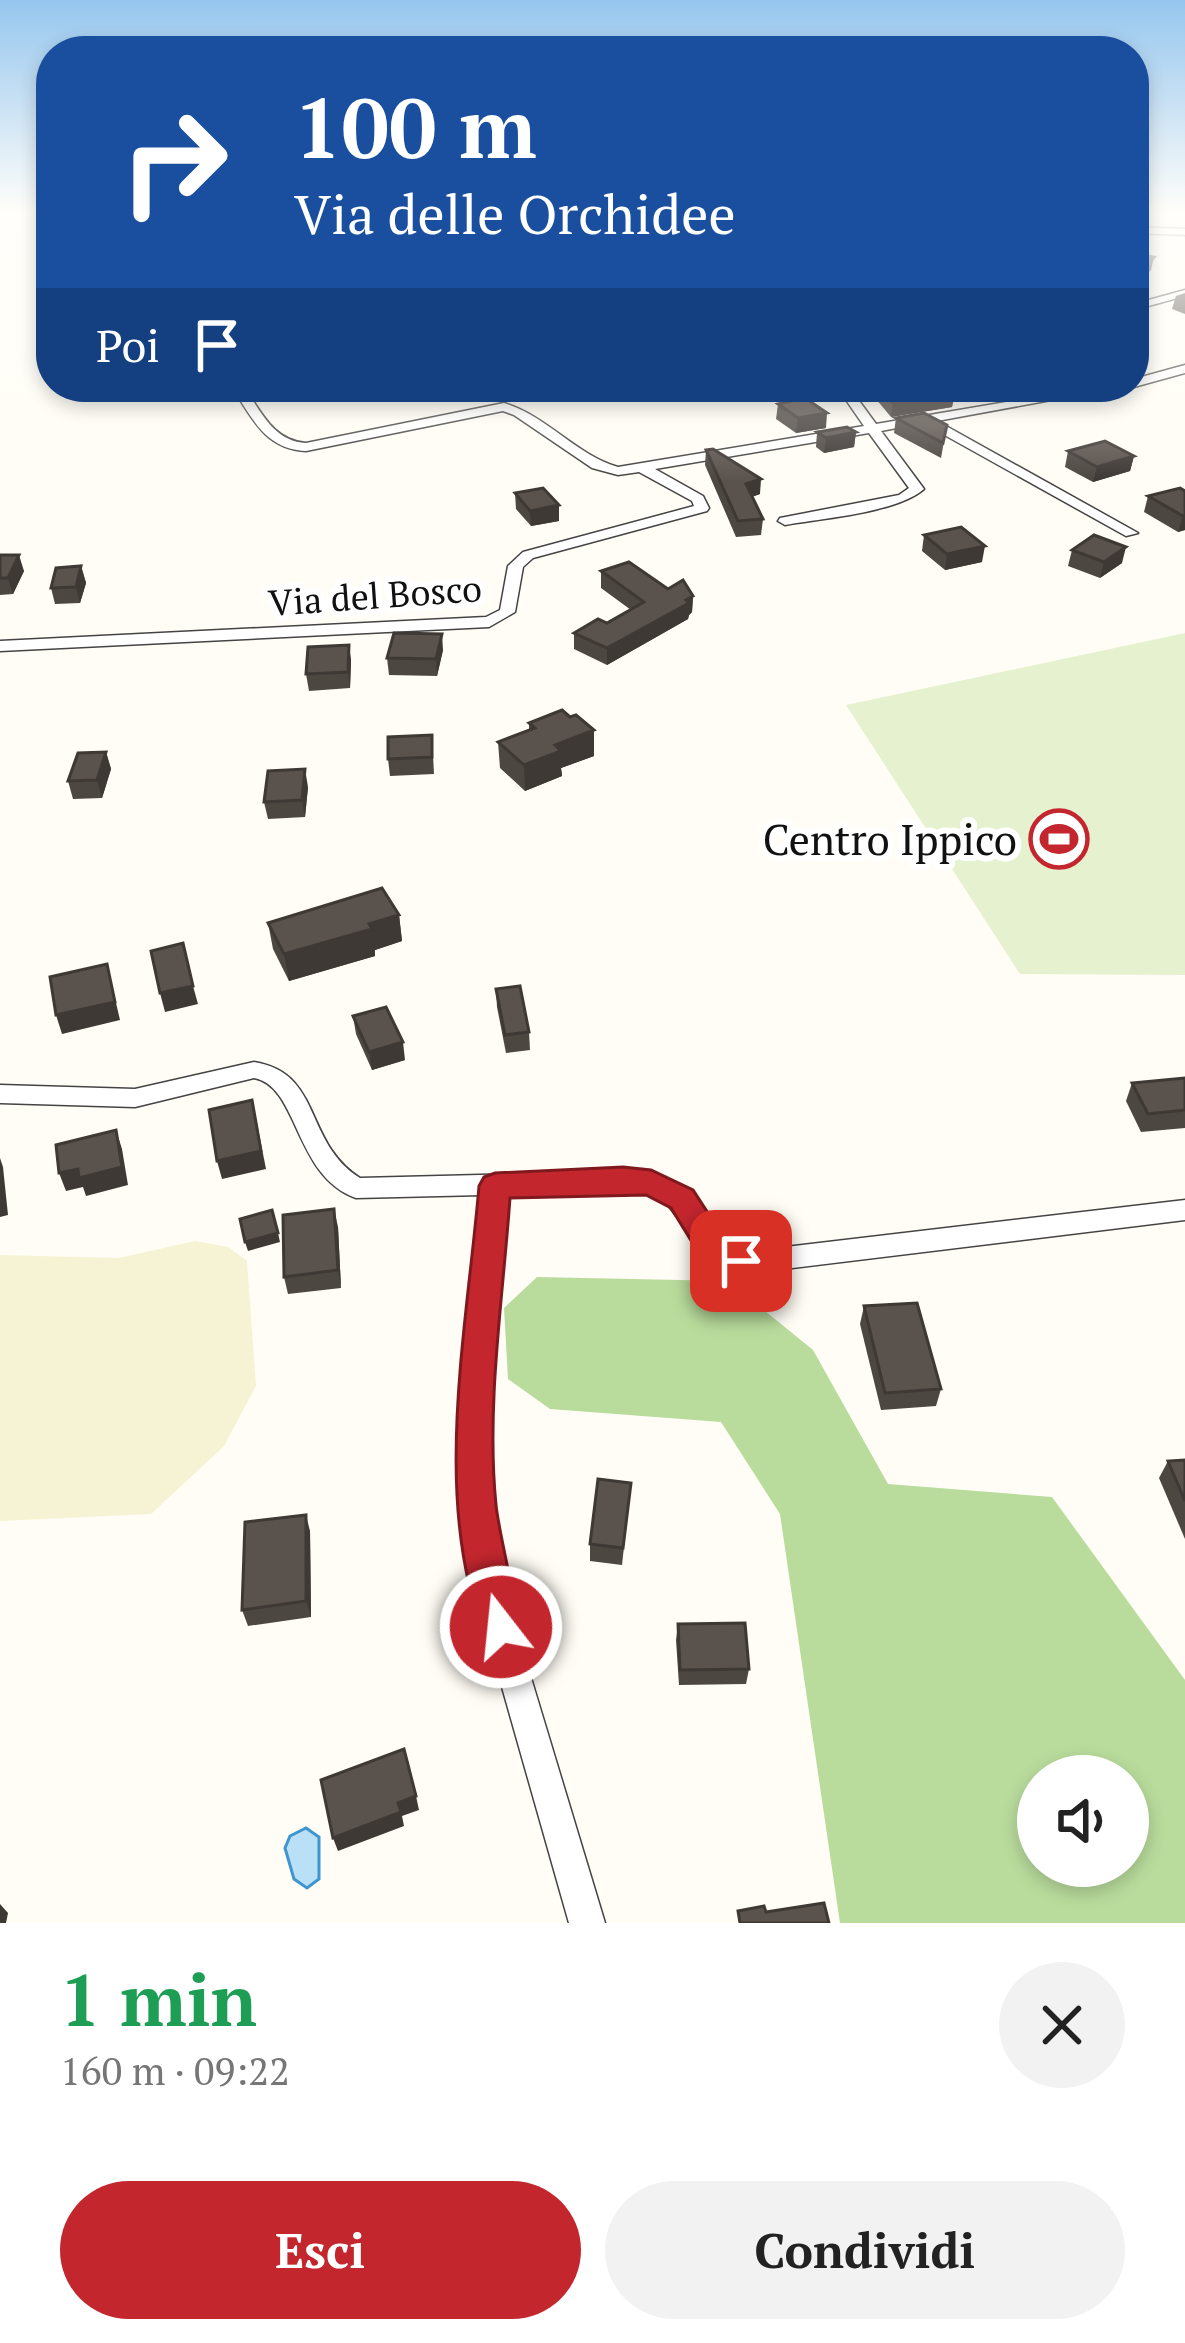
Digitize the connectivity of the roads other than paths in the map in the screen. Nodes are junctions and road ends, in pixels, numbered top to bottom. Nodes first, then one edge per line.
1 (1185, 369) edge
2 (1149, 379) edge
3 (248, 402) edge
4 (854, 402) edge
5 (1030, 402) edge
6 (926, 420) junction
7 (874, 428) junction
8 (643, 468) junction
9 (785, 521) dead end
10 (1131, 533) dead end
11 (0, 646) edge
12 (0, 1094) edge
13 (495, 1186) junction
14 (1185, 1210) edge
15 (587, 1923) edge

1 - 2 street
3 - 8 street
4 - 7 street
5 - 6 street
6 - 7 street
6 - 10 street
7 - 8 street
7 - 9 street
8 - 11 street, Via del Bosco
12 - 13 street
13 - 14 street
13 - 15 street

